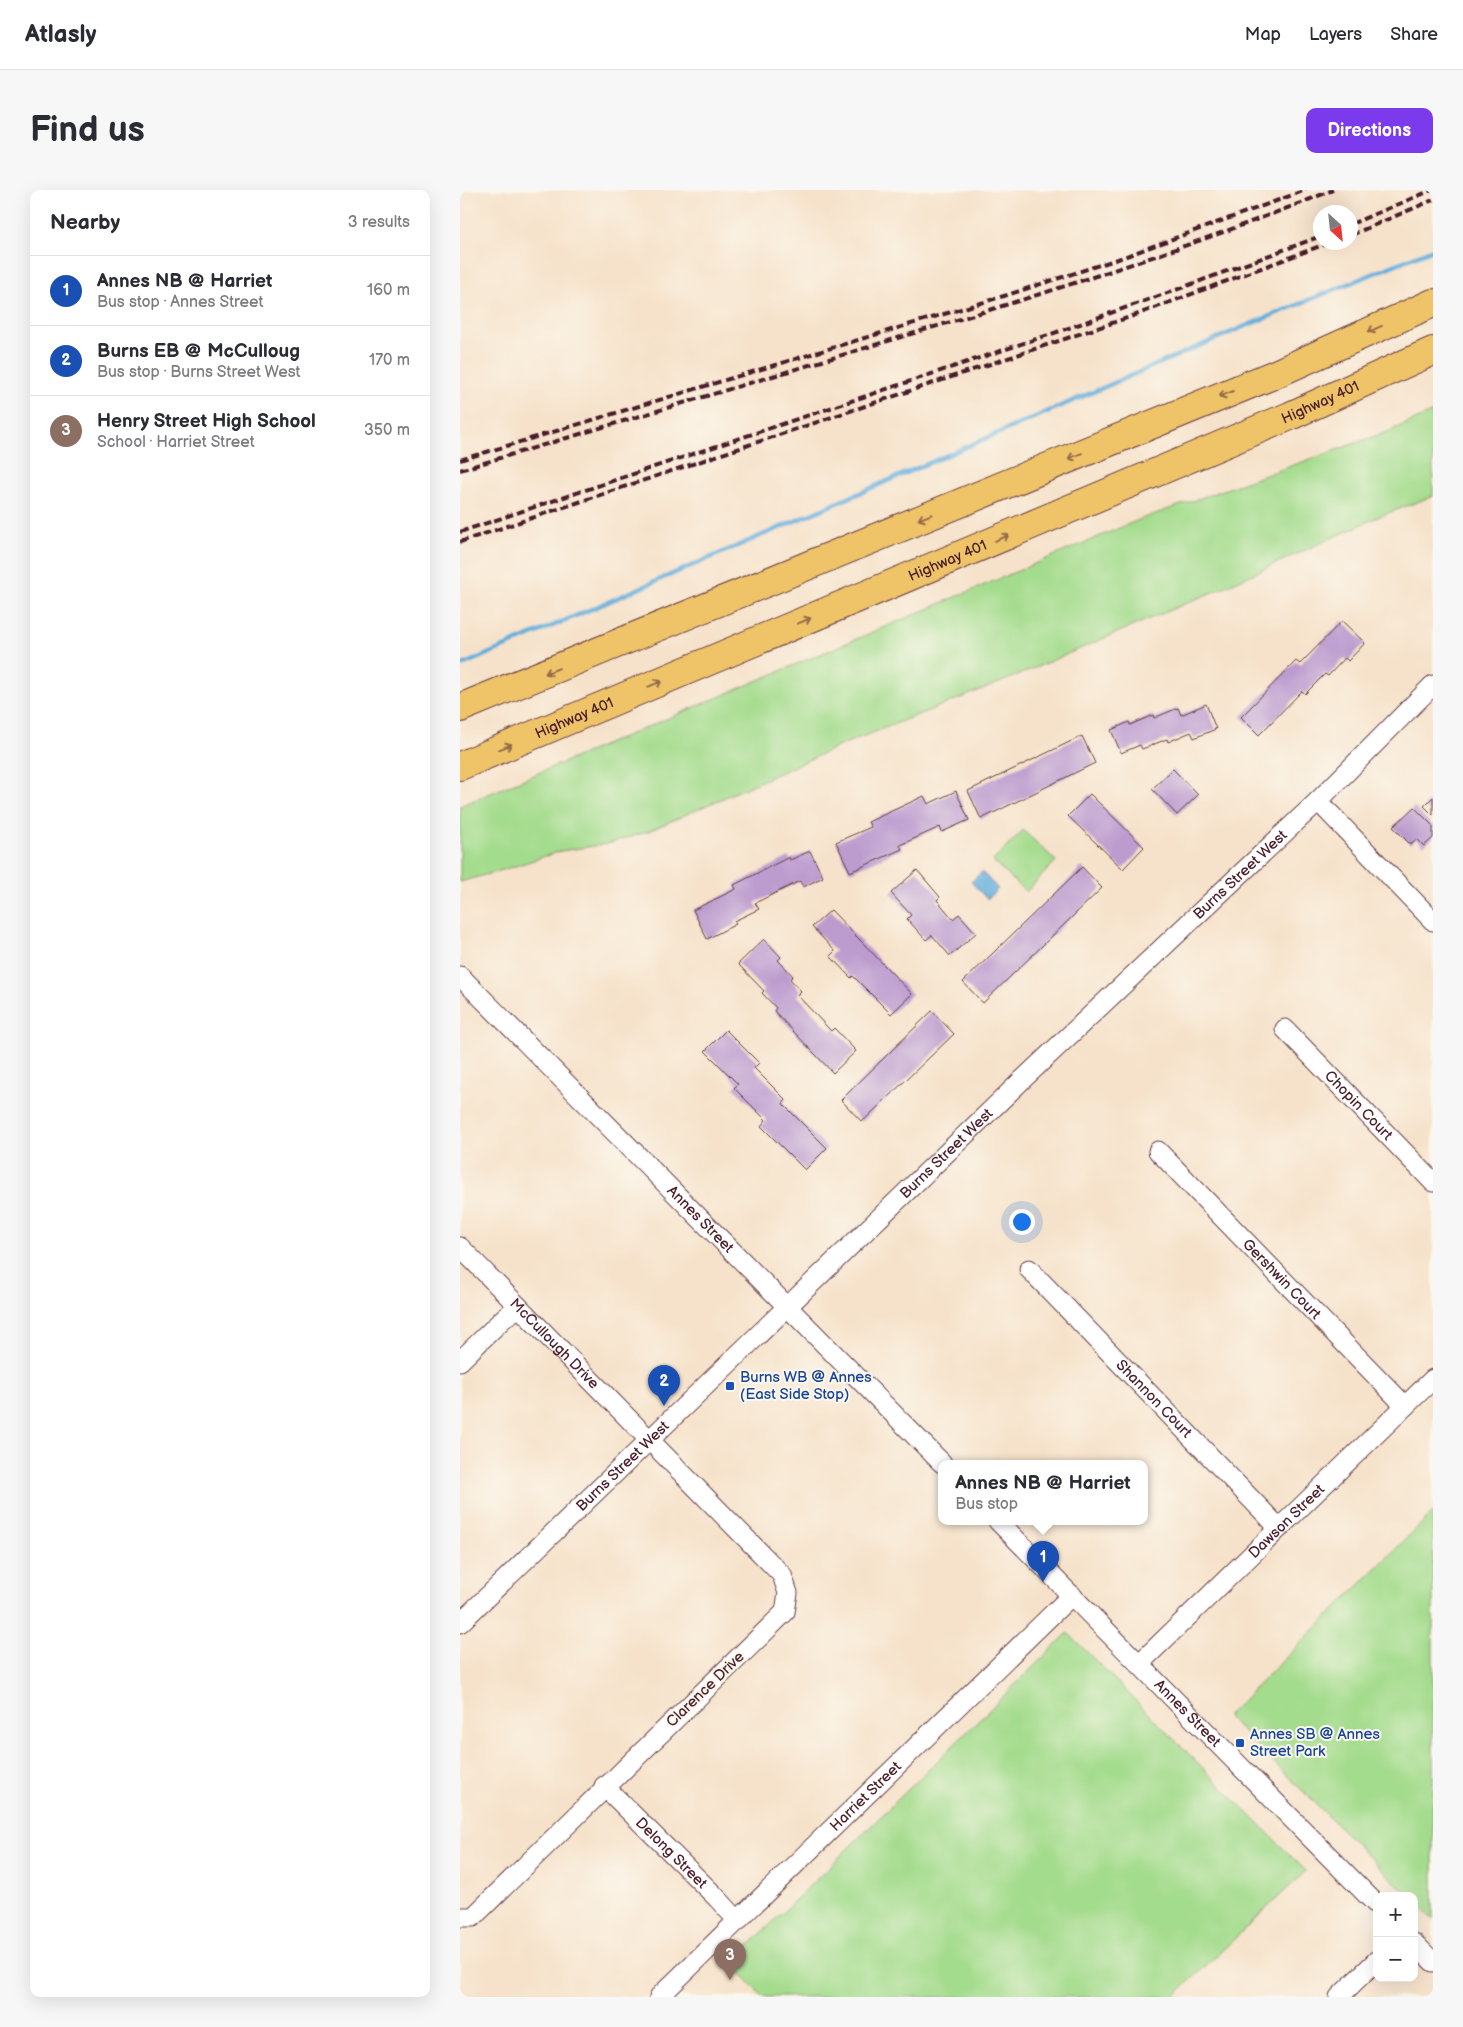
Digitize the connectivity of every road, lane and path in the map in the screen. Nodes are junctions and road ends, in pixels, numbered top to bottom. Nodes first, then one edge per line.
1 (1433, 303) edge
2 (1433, 351) edge
3 (1433, 685) edge
4 (460, 708) edge
5 (460, 766) edge
6 (1318, 801) junction
7 (1430, 911) edge
8 (460, 976) edge
9 (1285, 1029) dead end
10 (1158, 1151) dead end
11 (1433, 1182) edge
12 (460, 1247) edge
13 (1029, 1270) dead end
14 (787, 1306) junction
15 (519, 1307) junction
16 (460, 1362) edge
17 (1433, 1379) edge
18 (1405, 1406) junction
19 (650, 1439) junction
20 (939, 1460) edge
21 (1002, 1525) edge
22 (1279, 1528) junction
23 (1072, 1596) junction
24 (460, 1623) edge
25 (1140, 1664) junction
26 (604, 1786) junction
27 (1373, 1901) edge
28 (460, 1917) edge
29 (738, 1921) junction
30 (1418, 1947) edge
31 (1433, 1962) edge
32 (1373, 1964) edge
33 (660, 1997) edge
34 (1339, 1997) edge

1 -> 4 highway
5 -> 2 highway, Highway 401
3 - 6 street, Burns Street West
6 - 7 street
6 - 14 street, Burns Street West
8 - 14 street, Annes Street
9 - 11 street, Chopin Court
10 - 18 street, Gershwin Court
12 - 15 street, McCullough Drive
13 - 22 street, Shannon Court
14 - 19 street, Burns Street West
14 - 20 street, Annes Street
15 - 16 street
15 - 19 street, McCullough Drive
17 - 18 street, Dawson Street
18 - 22 street, Dawson Street
19 - 24 street, Burns Street West
19 - 26 street, Clarence Drive
21 - 23 street, Annes Street
22 - 25 street, Dawson Street
23 - 25 street, Annes Street
23 - 29 street, Harriet Street
25 - 27 street, Annes Street
26 - 28 street, Clarence Drive
26 - 29 street, Delong Street
29 - 33 street, Harriet Street
30 - 31 street
32 - 34 street

